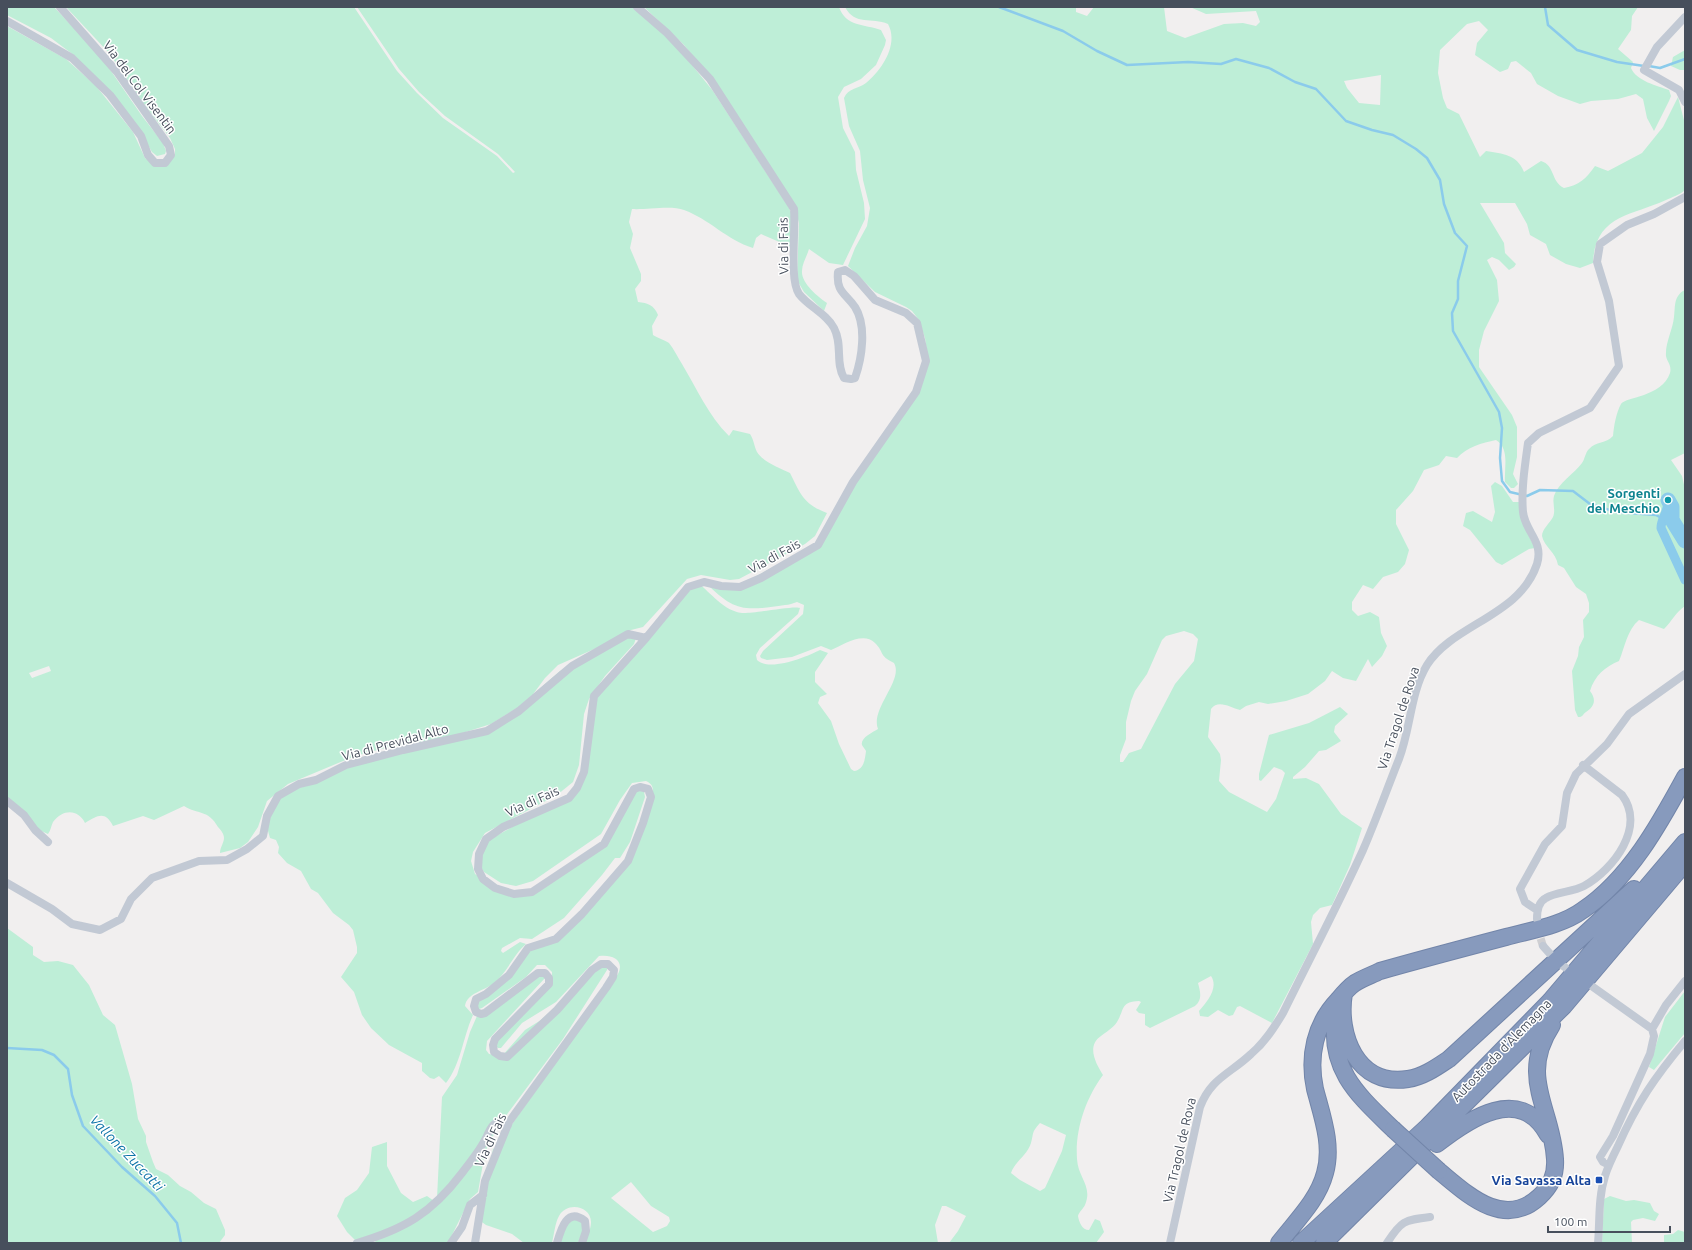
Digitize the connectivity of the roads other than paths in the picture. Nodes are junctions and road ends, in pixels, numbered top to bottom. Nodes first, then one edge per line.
1 (60, 7) edge
2 (637, 7) edge
3 (1685, 17) edge
4 (7, 21) edge
5 (1685, 102) edge
6 (1685, 198) edge
7 (646, 638) junction
8 (1685, 674) edge
9 (1583, 765) junction
10 (1685, 777) edge
11 (7, 801) edge
12 (48, 842) dead end
13 (1685, 842) edge
14 (1685, 863) edge
15 (7, 883) edge
16 (1537, 910) junction
17 (1537, 919) tunnel mouth
18 (1543, 946) tunnel mouth
19 (1552, 956) dead end
20 (1685, 981) edge
21 (1593, 987) dead end
22 (1344, 993) junction
23 (1564, 1006) junction
24 (1652, 1029) junction
25 (1685, 1041) edge
26 (508, 1126) junction
27 (1552, 1144) junction
28 (1609, 1164) junction
29 (483, 1195) junction
30 (1430, 1217) dead end
31 (1348, 1221) junction
32 (356, 1243) edge
33 (451, 1243) edge
34 (475, 1243) edge
35 (557, 1243) edge
36 (582, 1243) edge
37 (1170, 1243) edge
38 (1279, 1243) edge
39 (1301, 1243) edge
40 (1324, 1243) edge
41 (1387, 1243) edge
42 (1598, 1243) edge

1 - 4 street, Via del Col Visentin
2 - 7 street, Via di Fais
3 - 5 street
6 - 37 street, Via Tragol de Rova
7 - 15 street, Via di Previdal Alto
7 - 26 street, Via di Fais
8 - 9 street
9 - 16 street
9 - 16 street
10 - 22 highway
11 - 12 street
13 - 22 highway
13 - 39 highway, Autostrada d'Alemagna
14 - 23 highway, Autostrada d'Alemagna
16 - 17 street
18 - 19 street
20 - 24 street
21 - 24 street
22 - 27 highway, bridge
22 - 38 highway
23 - 27 highway
23 - 31 highway, Autostrada d'Alemagna
24 - 28 street
25 - 28 street
26 - 29 street, Via di Fais
26 - 32 street
27 - 31 highway
28 - 42 street
29 - 33 street
29 - 34 street, Via di Fais
30 - 41 street
31 - 40 highway, Autostrada d'Alemagna
35 - 36 street

